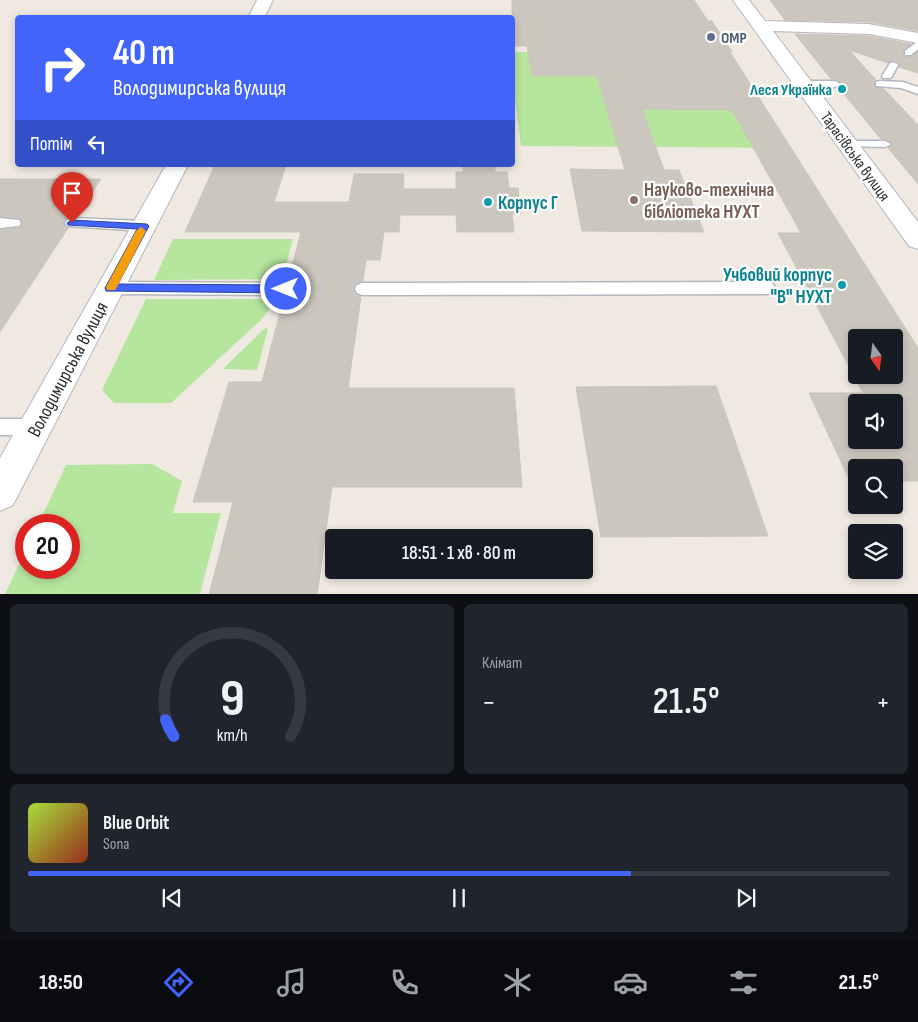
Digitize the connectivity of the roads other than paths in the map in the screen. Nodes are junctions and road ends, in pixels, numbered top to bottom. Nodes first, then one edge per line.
1 (265, 0) edge
2 (740, 0) edge
3 (258, 15) edge
4 (760, 26) junction
5 (918, 38) edge
6 (918, 44) edge
7 (908, 53) dead end
8 (893, 65) dead end
9 (803, 84) junction
10 (835, 84) dead end
11 (918, 91) edge
12 (847, 144) junction
13 (884, 144) dead end
14 (176, 167) edge
15 (0, 223) edge
16 (14, 223) dead end
17 (72, 223) dead end
18 (144, 226) junction
19 (918, 240) edge
20 (110, 288) junction
21 (768, 288) dead end
22 (286, 289) dead end
23 (362, 289) dead end
24 (0, 427) edge
25 (36, 427) junction
26 (0, 493) edge

1 - 3 street
2 - 4 street, Тарасівська вулиця
4 - 5 street
4 - 9 street, Тарасівська вулиця
6 - 7 lane
8 - 11 lane
9 - 10 lane
9 - 12 street, Тарасівська вулиця
12 - 13 lane
12 - 19 street, Тарасівська вулиця
14 - 18 street, Володимирська вулиця
15 - 16 lane
17 - 18 lane
18 - 20 street, Володимирська вулиця
20 - 22 lane
20 - 25 street, Володимирська вулиця
21 - 23 lane
24 - 25 lane
25 - 26 street, Володимирська вулиця

